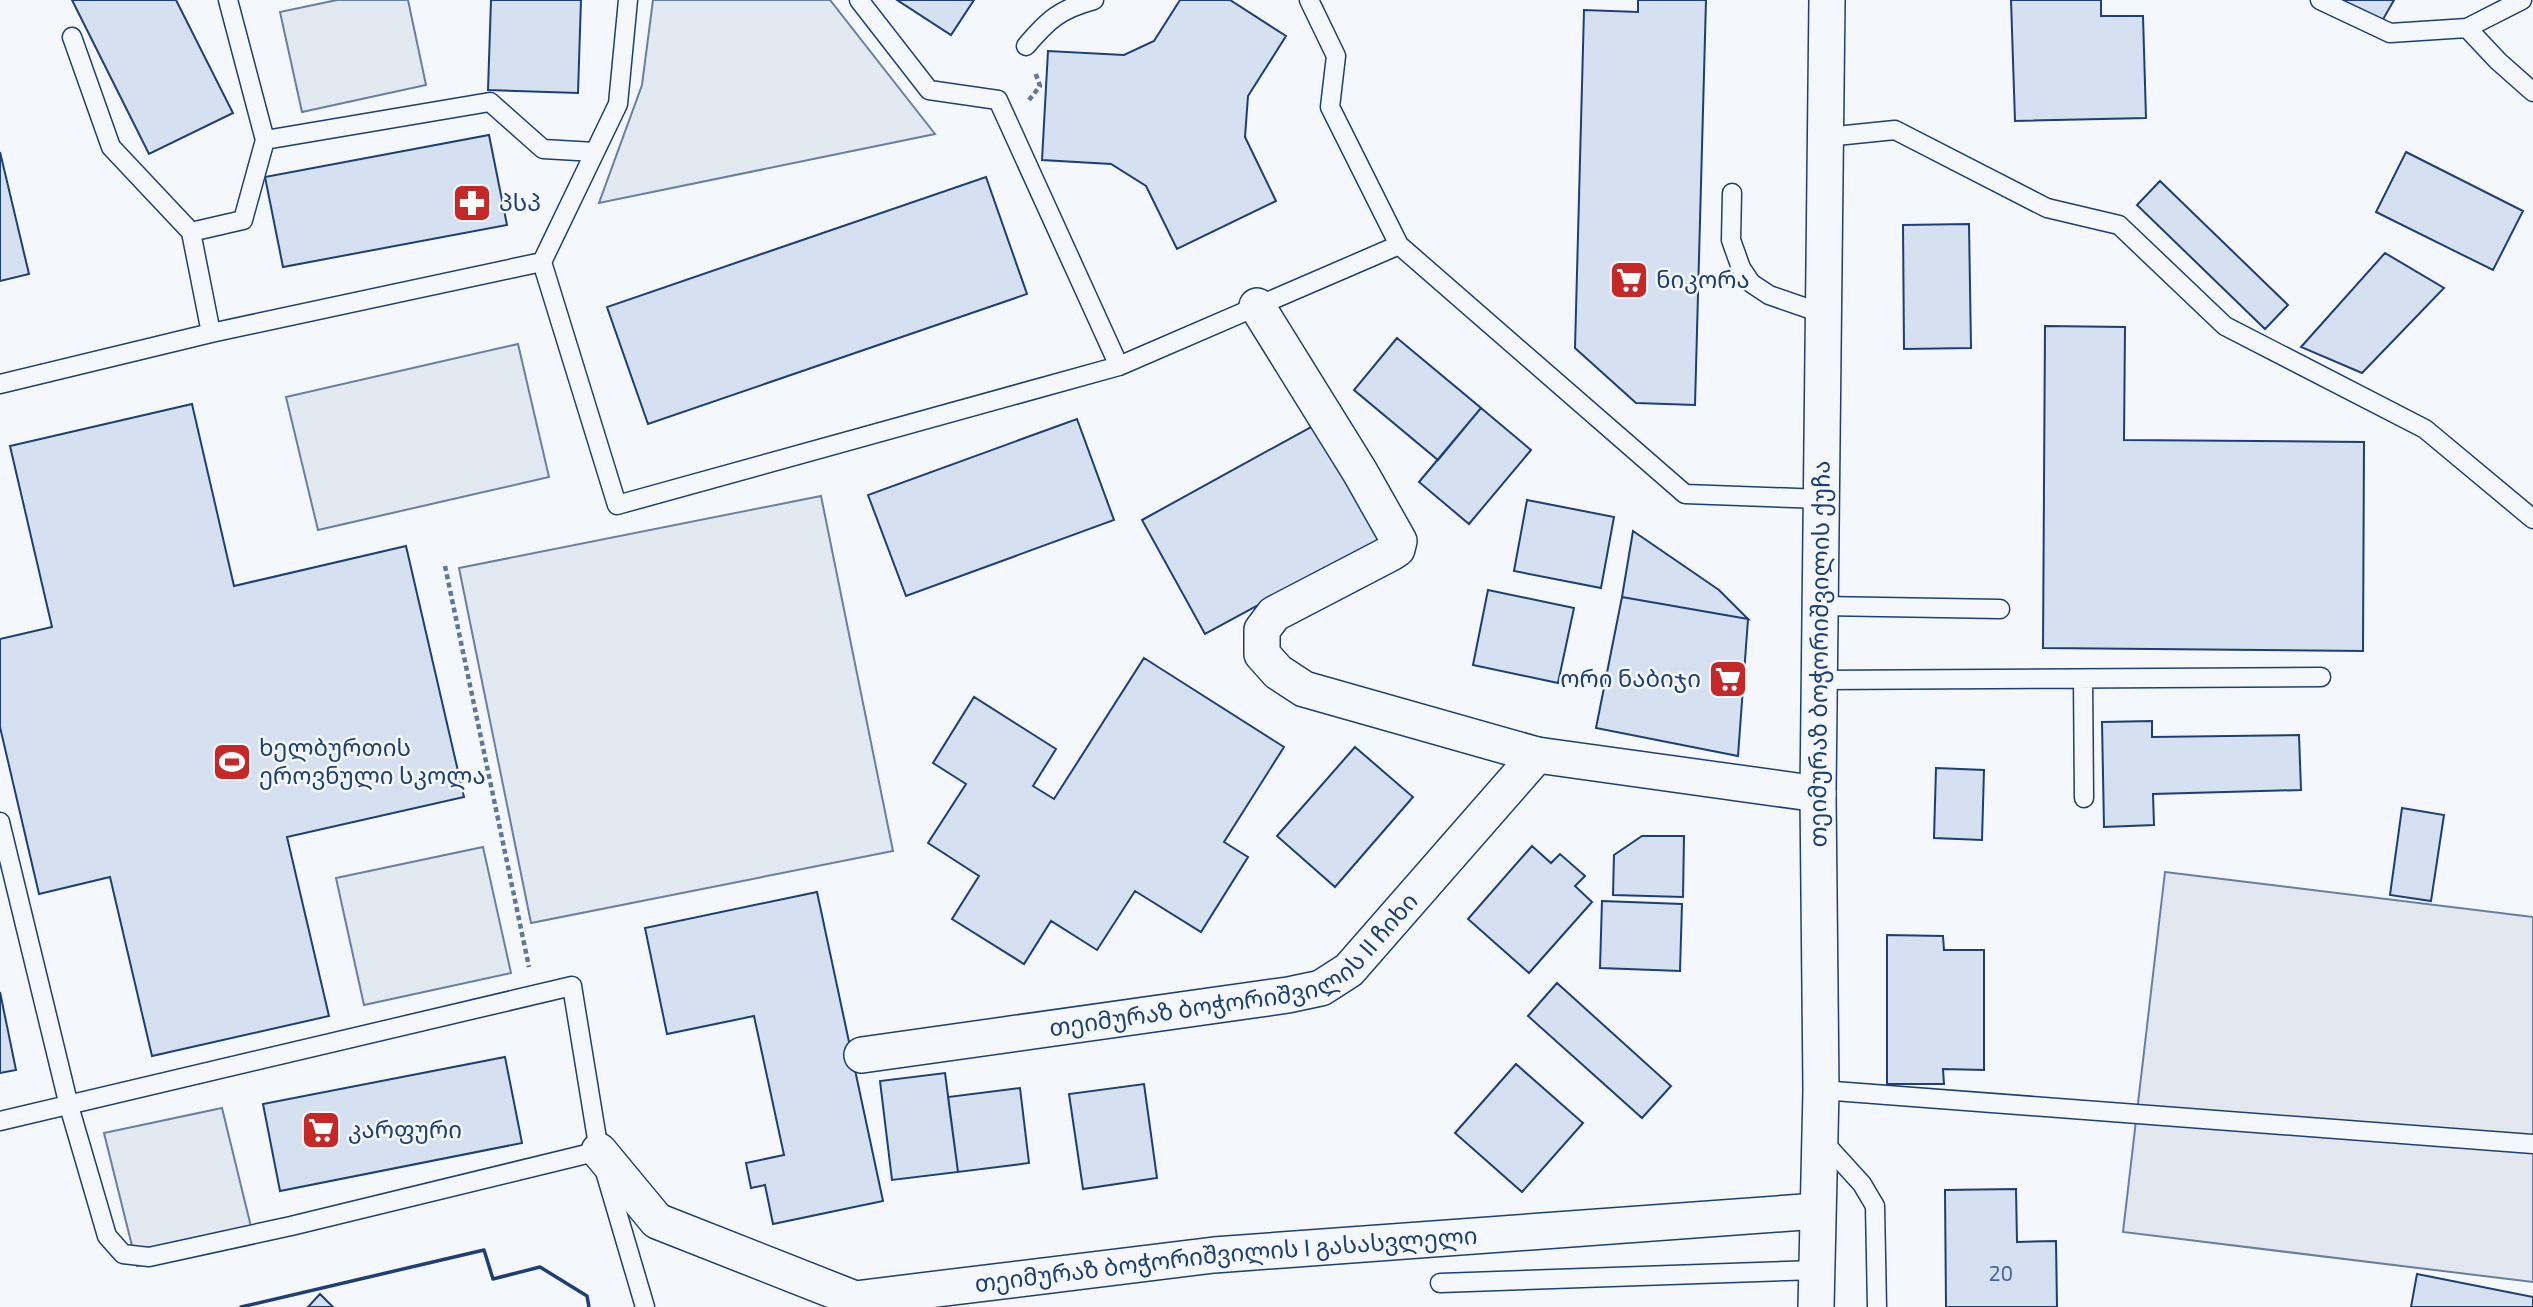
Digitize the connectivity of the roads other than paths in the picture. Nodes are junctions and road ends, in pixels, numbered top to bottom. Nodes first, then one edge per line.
1 (228, 0) edge
2 (628, 0) edge
3 (859, 0) edge
4 (1094, 0) edge
5 (1309, 0) edge
6 (1827, 0) edge
7 (2320, 0) edge
8 (2522, 0) edge
9 (2467, 29) junction
10 (72, 37) dead end
11 (1026, 46) road end
12 (2533, 92) edge
13 (1826, 137) junction
14 (265, 140) junction
15 (595, 152) junction
16 (1732, 193) dead end
17 (191, 232) junction
18 (1399, 245) junction
19 (542, 262) junction
20 (1257, 306) junction
21 (1824, 314) junction
22 (211, 333) junction
23 (1119, 366) junction
24 (0, 384) edge
25 (1823, 499) junction
26 (2533, 519) edge
27 (1822, 606) junction
28 (2000, 609) dead end
29 (2321, 677) dead end
30 (2082, 678) junction
31 (1821, 680) junction
32 (1536, 755) junction
33 (1818, 794) junction
34 (2084, 798) dead end
35 (0, 822) edge
36 (862, 1055) dead end
37 (1821, 1090) junction
38 (69, 1106) junction
39 (0, 1121) edge
40 (1819, 1136) junction
41 (2533, 1144) edge
42 (599, 1151) junction
43 (1817, 1211) junction
44 (1816, 1270) junction
45 (1440, 1283) dead end
46 (645, 1307) edge
47 (1816, 1307) edge
48 (1877, 1307) edge

1 - 14 lane
2 - 15 lane
3 - 23 lane
4 - 11 lane
5 - 18 lane
6 - 13 street, თეიმურაზ ბოჭორიშვილის ქუჩა
7 - 9 lane
8 - 9 lane
9 - 12 lane
10 - 17 lane
13 - 21 street, თეიმურაზ ბოჭორიშვილის ქუჩა
13 - 26 lane
14 - 15 lane
14 - 17 lane
15 - 19 lane
16 - 21 lane
17 - 22 lane
18 - 20 lane
18 - 25 lane
19 - 22 lane
19 - 23 lane
20 - 23 lane
20 - 32 street
21 - 25 street, თეიმურაზ ბოჭორიშვილის ქუჩა
22 - 24 lane
25 - 27 street, თეიმურაზ ბოჭორიშვილის ქუჩა
27 - 28 lane
27 - 31 street, თეიმურაზ ბოჭორიშვილის ქუჩა
29 - 30 lane
30 - 31 lane
30 - 34 lane
31 - 33 street, თეიმურაზ ბოჭორიშვილის ქუჩა
32 - 33 street
32 - 36 street, თეიმურაზ ბოჭორიშვილის II ჩიხი
33 - 37 street, თეიმურაზ ბოჭორიშვილის ქუჩა
35 - 38 lane
37 - 40 street, თეიმურაზ ბოჭორიშვილის ქუჩა
37 - 41 lane
38 - 39 lane
38 - 42 lane
38 - 42 lane
40 - 43 street, თეიმურაზ ბოჭორიშვილის ქუჩა
40 - 48 lane
42 - 43 street, თეიმურაზ ბოჭორიშვილის I გასასვლელი
42 - 46 lane
43 - 44 street, თეიმურაზ ბოჭორიშვილის ქუჩა
44 - 45 lane
44 - 47 street, თეიმურაზ ბოჭორიშვილის ქუჩა

